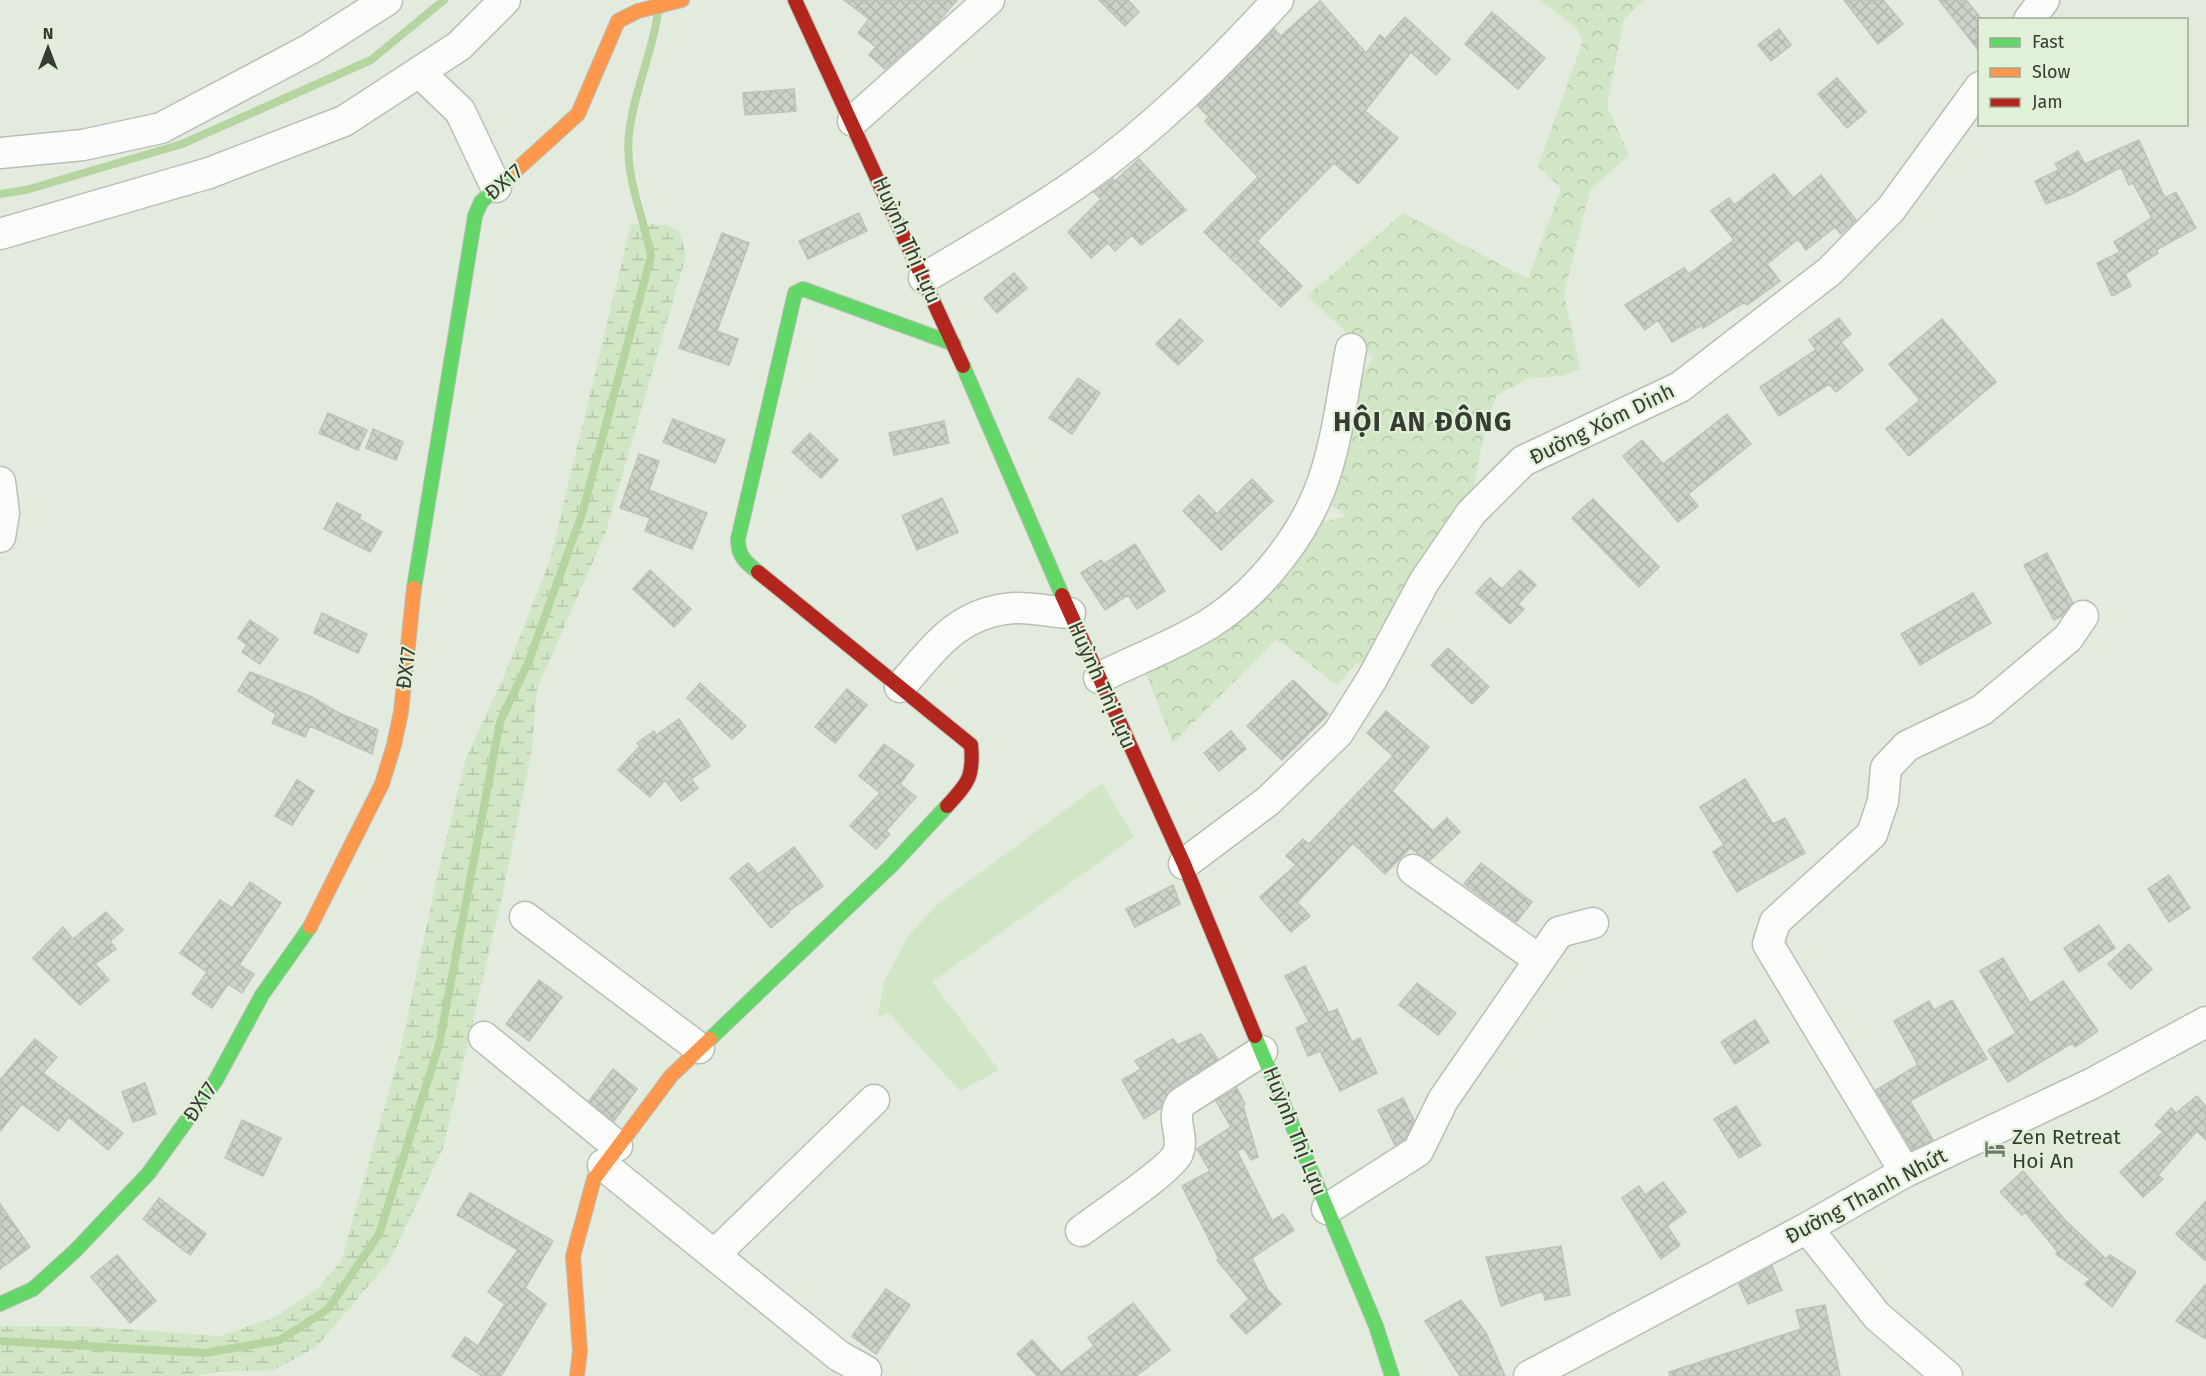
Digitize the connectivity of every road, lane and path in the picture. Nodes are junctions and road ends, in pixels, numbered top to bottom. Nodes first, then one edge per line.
1 (387, 0) edge
2 (505, 0) edge
3 (682, 0) edge
4 (795, 0) edge
5 (989, 0) edge
6 (1278, 0) edge
7 (2044, 0) edge
8 (2030, 18) edge
9 (419, 72) junction
10 (1978, 90) edge
11 (853, 121) junction
12 (0, 153) edge
13 (496, 187) junction
14 (0, 234) edge
15 (924, 278) junction
16 (954, 344) junction
17 (1351, 350) dead end
18 (0, 482) edge
19 (0, 537) edge
20 (1070, 613) junction
21 (2083, 616) dead end
22 (1099, 678) junction
23 (900, 687) junction
24 (1184, 864) junction
25 (1413, 870) dead end
26 (525, 917) dead end
27 (1593, 923) dead end
28 (1538, 959) junction
29 (2206, 1022) edge
30 (484, 1037) dead end
31 (699, 1048) junction
32 (1262, 1051) junction
33 (874, 1100) dead end
34 (610, 1156) junction
35 (1905, 1172) junction
36 (1327, 1209) junction
37 (1807, 1228) junction
38 (1081, 1231) dead end
39 (714, 1254) junction
40 (0, 1304) edge
41 (866, 1371) dead end
42 (577, 1376) edge
43 (1392, 1376) edge
44 (1529, 1376) edge
45 (1947, 1376) edge

1 - 12 street
2 - 9 street
3 - 13 street, ĐX17
4 - 11 street, Huỳnh Thị Lựu
5 - 11 street
6 - 15 street
7 - 8 street
9 - 13 street
9 - 14 street
10 - 24 street, Đường Xóm Dinh
11 - 15 street, Huỳnh Thị Lựu
13 - 40 street, ĐX17
15 - 16 street, Huỳnh Thị Lựu
16 - 20 street, Huỳnh Thị Lựu
16 - 23 street
17 - 22 street
18 - 19 street
20 - 22 street, Huỳnh Thị Lựu
20 - 23 street
21 - 35 street
22 - 24 street, Huỳnh Thị Lựu
23 - 31 street
24 - 32 street, Huỳnh Thị Lựu
25 - 28 street
26 - 31 street
27 - 28 street
28 - 36 street
29 - 35 street, Đường Thanh Nhứt
30 - 34 street
31 - 34 street
32 - 36 street, Huỳnh Thị Lựu
32 - 38 street
33 - 39 street
34 - 39 street
34 - 42 street
35 - 37 street, Đường Thanh Nhứt
36 - 43 street, Huỳnh Thị Lựu
37 - 44 street, Đường Thanh Nhứt
37 - 45 street
39 - 41 street

